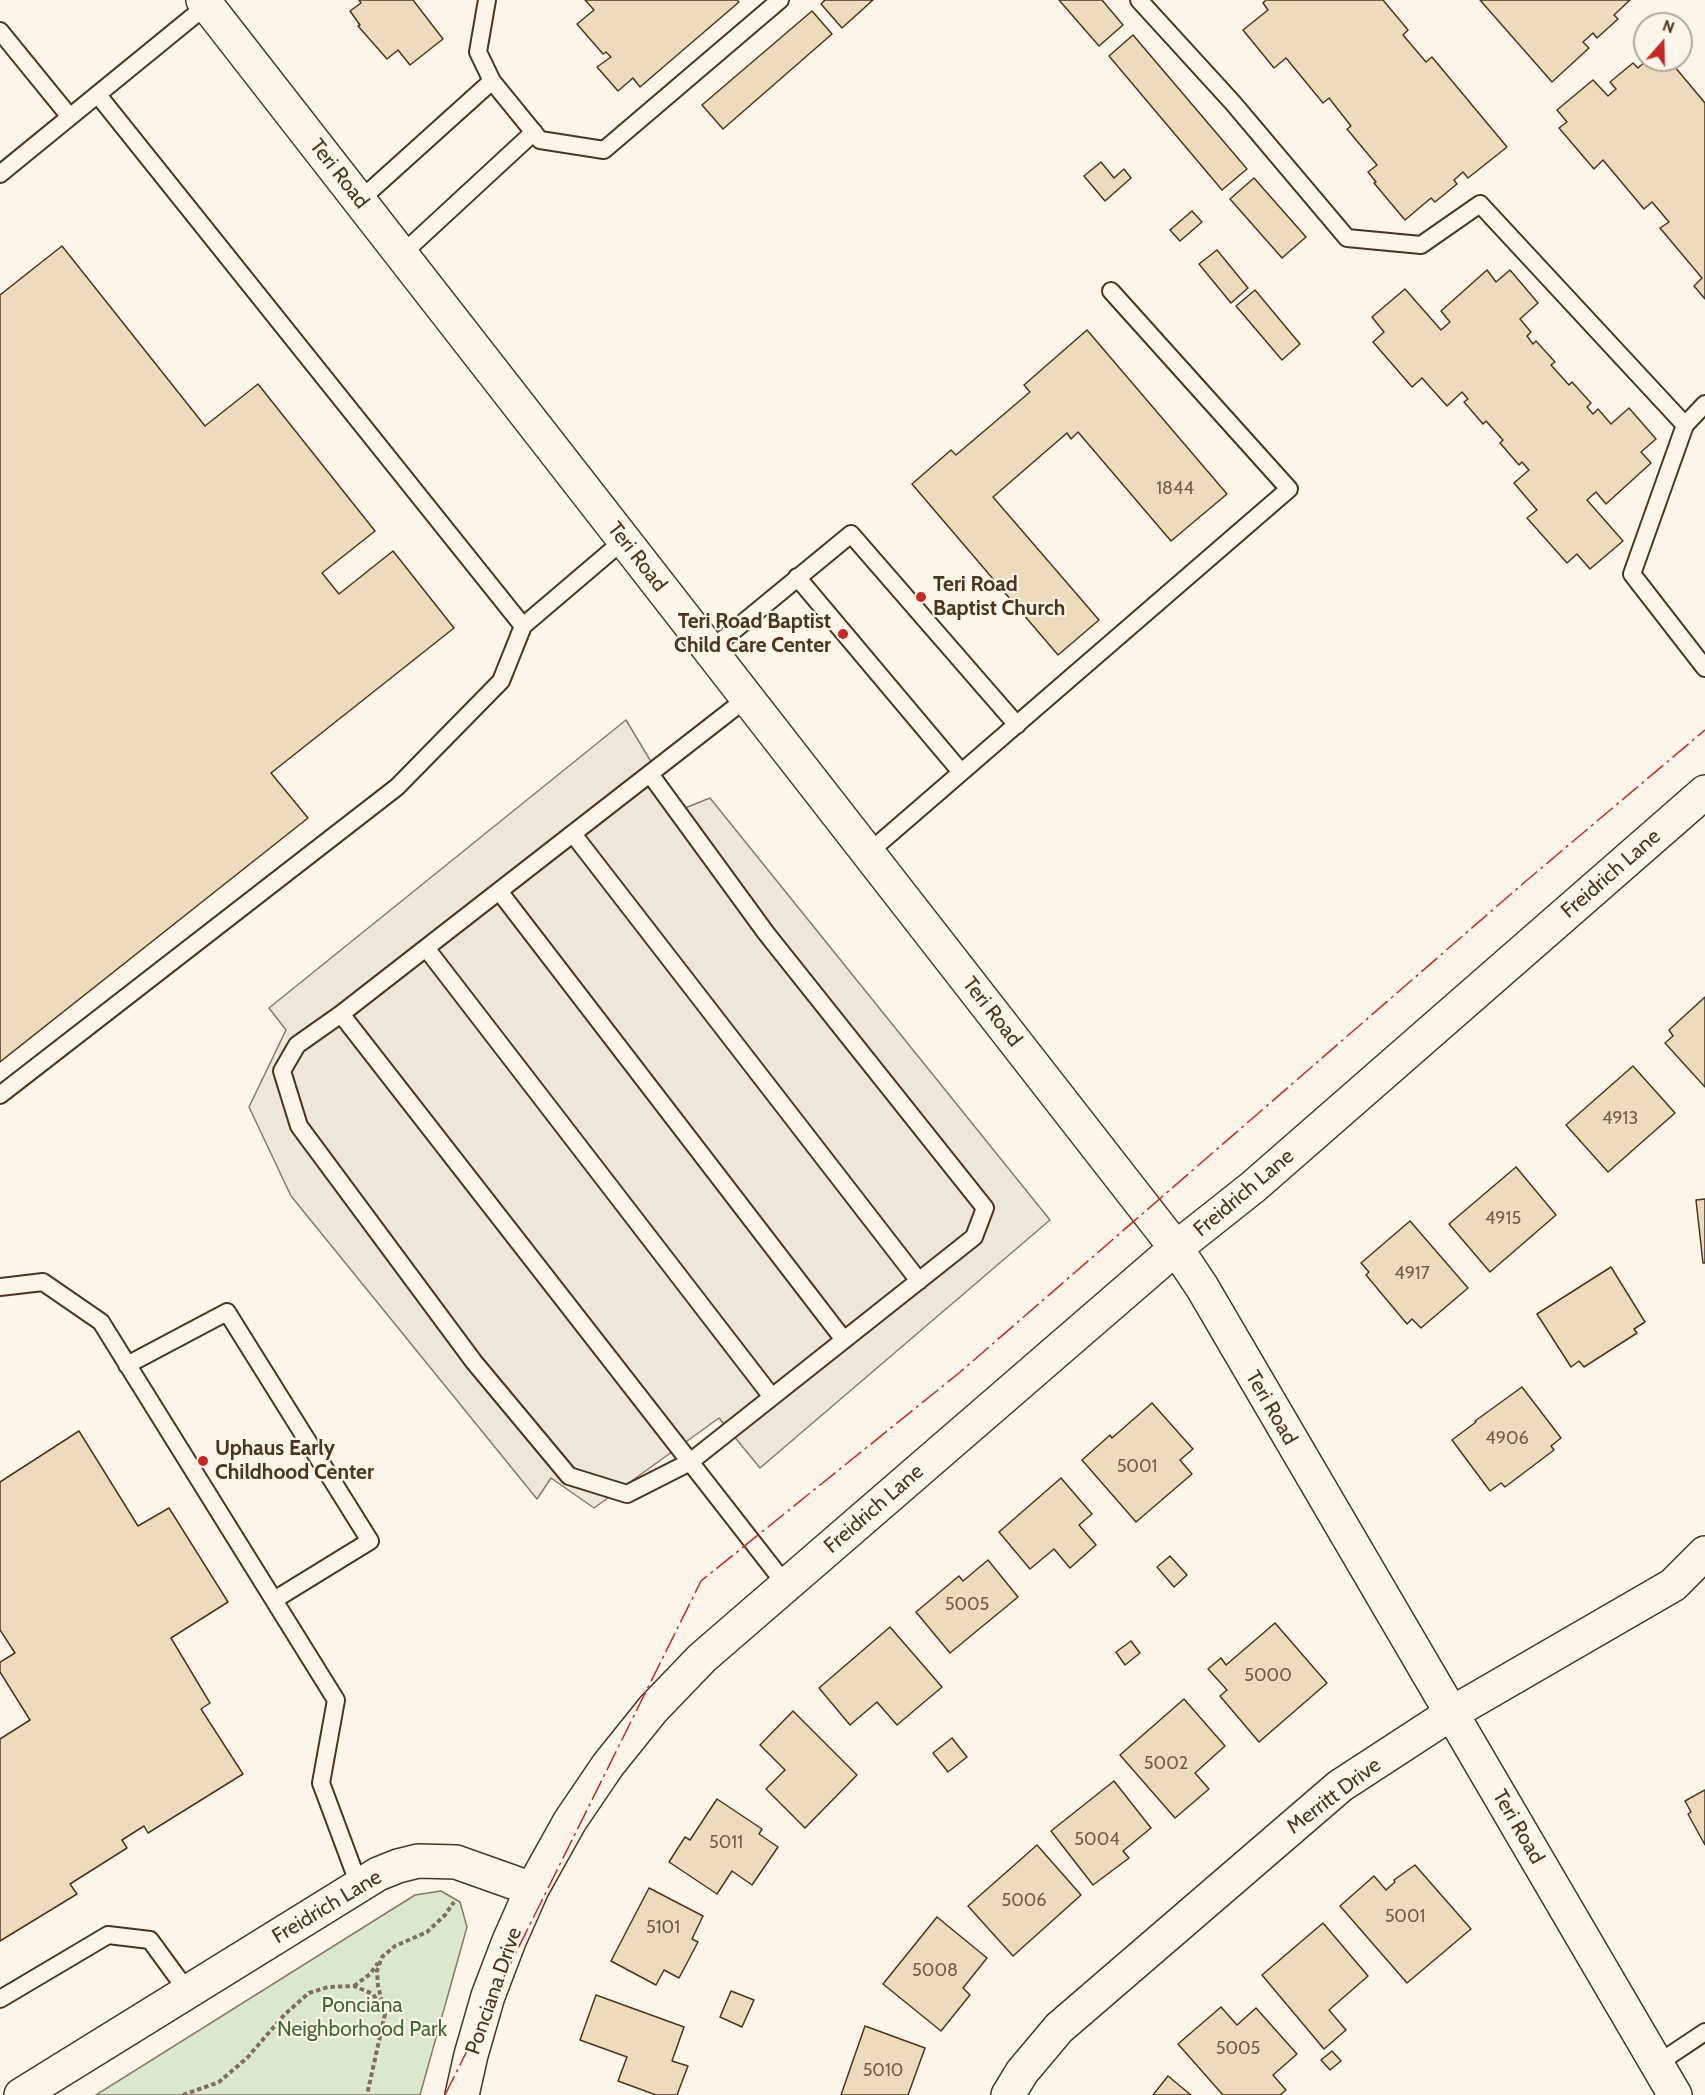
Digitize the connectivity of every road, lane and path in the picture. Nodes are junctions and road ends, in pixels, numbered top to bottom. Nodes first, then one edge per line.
1 (487, 0) edge
2 (780, 0) edge
3 (1139, 0) edge
4 (205, 3) edge
5 (0, 31) edge
6 (492, 81) junction
7 (98, 95) junction
8 (70, 117) junction
9 (534, 132) junction
10 (0, 174) edge
11 (360, 201) junction
12 (402, 254) junction
13 (1111, 291) dead end
14 (1705, 404) edge
15 (1685, 425) junction
16 (624, 540) junction
17 (797, 577) junction
18 (523, 626) junction
19 (710, 650) junction
20 (1705, 668) edge
21 (747, 698) junction
22 (1017, 725) junction
23 (962, 772) junction
24 (650, 774) junction
25 (1705, 792) edge
26 (573, 834) junction
27 (868, 853) junction
28 (499, 891) junction
29 (426, 948) junction
30 (341, 1014) junction
31 (0, 1095) edge
32 (1176, 1248) junction
33 (919, 1281) junction
34 (0, 1287) edge
35 (844, 1340) junction
36 (128, 1365) junction
37 (772, 1397) junction
38 (690, 1462) junction
39 (1705, 1553) edge
40 (786, 1585) junction
41 (274, 1600) junction
42 (1452, 1713) junction
43 (359, 1885) junction
44 (532, 1889) junction
45 (454, 1902) dead end
46 (382, 1957) junction
47 (354, 1986) junction
48 (188, 1992) junction
49 (0, 1999) edge
50 (385, 2014) junction
51 (1705, 2032) edge
52 (1657, 2064) junction
53 (21, 2095) edge
54 (183, 2095) edge
55 (367, 2095) edge
56 (462, 2095) edge
57 (1008, 2095) edge
58 (1675, 2095) edge

1 - 6 lane
2 - 9 lane
3 - 15 lane
4 - 7 lane
4 - 11 street, Teri Road
5 - 8 lane
6 - 9 lane
6 - 11 lane
7 - 8 lane
7 - 18 lane
8 - 10 lane
9 - 12 lane
11 - 12 street, Teri Road
12 - 16 street, Teri Road
13 - 22 lane
14 - 15 lane
15 - 20 lane
16 - 18 lane
16 - 19 street, Teri Road
17 - 19 lane
17 - 22 lane
17 - 23 lane
18 - 31 lane
19 - 21 street, Teri Road
21 - 24 lane
21 - 27 street, Teri Road
22 - 23 lane
23 - 27 lane
24 - 26 lane
24 - 33 lane
25 - 32 street, Freidrich Lane
26 - 28 lane
26 - 33 lane
27 - 32 street, Teri Road
28 - 29 lane
28 - 35 lane
29 - 30 lane
29 - 37 lane
30 - 38 lane
30 - 38 lane
32 - 40 street, Freidrich Lane
32 - 42 street, Teri Road
33 - 35 lane
34 - 36 lane
35 - 37 lane
36 - 41 lane
36 - 41 lane
37 - 38 lane
38 - 40 lane
39 - 42 street, Merritt Drive
40 - 44 street, Freidrich Lane
41 - 43 lane
42 - 52 street, Teri Road
42 - 57 street, Merritt Drive
43 - 44 street, Freidrich Lane
43 - 48 street, Freidrich Lane
44 - 56 street, Ponciana Drive
45 - 46 path
46 - 47 path
46 - 50 path
47 - 50 path
47 - 54 path
48 - 49 lane
48 - 53 street, Freidrich Lane
50 - 55 path
51 - 52 lane
52 - 58 street, Teri Road

